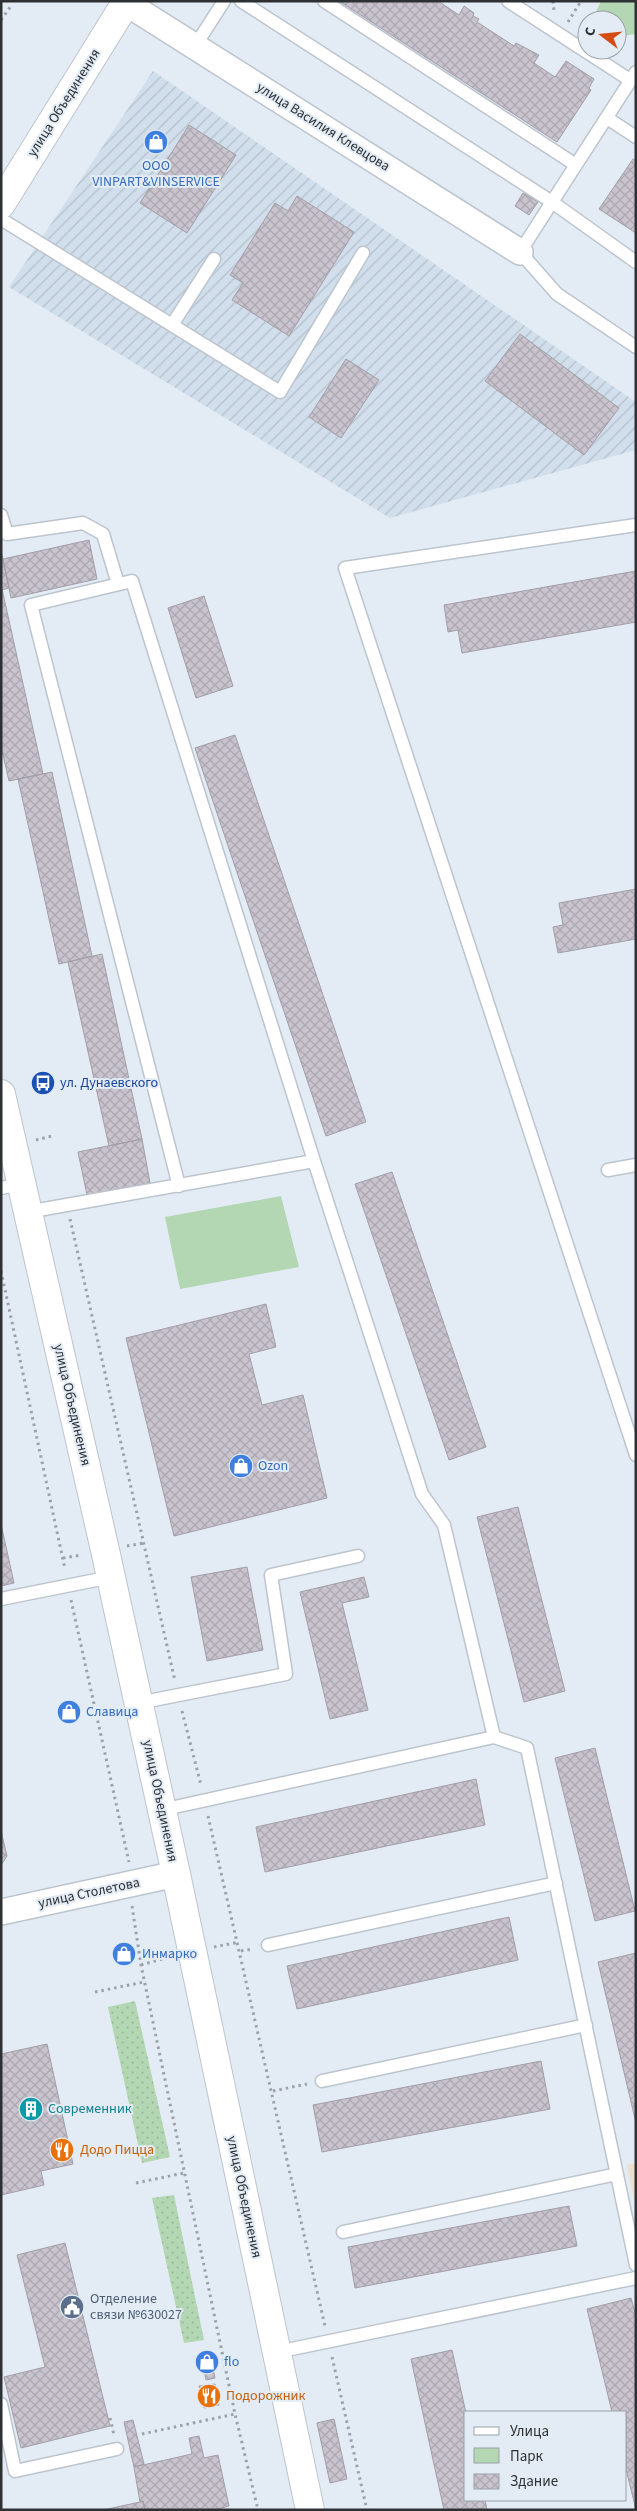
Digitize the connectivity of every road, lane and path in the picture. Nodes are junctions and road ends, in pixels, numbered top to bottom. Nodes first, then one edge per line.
1 (224, 1) edge
2 (240, 1) edge
3 (324, 1) edge
4 (508, 1) edge
5 (581, 1) edge
6 (127, 2) edge
7 (10, 6) dead end
8 (1, 20) edge
9 (560, 35) junction
10 (195, 46) junction
11 (633, 76) edge
12 (607, 118) junction
13 (636, 137) edge
14 (576, 165) junction
15 (552, 202) junction
16 (1, 204) edge
17 (1, 218) edge
18 (520, 252) junction
19 (363, 253) dead end
20 (214, 259) dead end
21 (636, 262) edge
22 (172, 325) junction
23 (636, 347) edge
24 (1, 515) edge
25 (636, 525) edge
26 (118, 584) junction
27 (1, 1094) edge
28 (314, 1161) junction
29 (636, 1165) edge
30 (608, 1170) dead end
31 (11, 1186) edge
32 (179, 1186) junction
33 (67, 1205) junction
34 (27, 1212) junction
35 (636, 1455) edge
36 (358, 1556) dead end
37 (110, 1576) junction
38 (1, 1599) edge
39 (178, 1695) junction
40 (138, 1703) junction
41 (494, 1737) junction
42 (205, 1801) junction
43 (161, 1810) junction
44 (176, 1874) junction
45 (556, 1883) junction
46 (1, 1912) edge
47 (268, 1945) dead end
48 (144, 1982) dead end
49 (95, 1992) dead end
50 (586, 2025) junction
51 (322, 2081) joint
52 (273, 2091) junction
53 (184, 2173) dead end
54 (617, 2174) junction
55 (136, 2183) dead end
56 (343, 2232) dead end
57 (636, 2266) edge
58 (636, 2278) edge
59 (329, 2341) junction
60 (277, 2352) junction
61 (1, 2404) edge
62 (235, 2414) dead end
63 (142, 2434) dead end
64 (116, 2449) dead end
65 (310, 2510) edge
66 (367, 2510) edge

1 - 10 lane
2 - 15 lane
3 - 14 lane
4 - 9 lane
5 - 9 path
6 - 10 street, улица Василия Клевцова
6 - 16 street, улица Объединения
7 - 8 path
9 - 11 lane
10 - 18 street, улица Василия Клевцова
11 - 12 lane
12 - 13 lane
12 - 14 lane
14 - 15 lane
15 - 18 lane
15 - 21 lane
17 - 22 lane
18 - 23 lane
19 - 22 lane
20 - 22 lane
24 - 26 lane
25 - 35 lane
26 - 28 lane
26 - 32 lane
27 - 31 street, улица Объединения
28 - 32 lane
28 - 41 lane
29 - 30 lane
31 - 34 street, улица Объединения
32 - 33 lane
33 - 34 lane
33 - 39 path
34 - 37 street, улица Объединения
36 - 39 lane
37 - 38 lane
37 - 40 street, улица Объединения
39 - 40 lane
39 - 42 path
40 - 43 street, улица Объединения
41 - 42 lane
41 - 45 lane
42 - 43 lane
42 - 52 path
43 - 44 street, улица Объединения
44 - 46 street, улица Столетова
44 - 60 street, улица Объединения
45 - 47 lane
45 - 50 lane
48 - 49 path
50 - 51 lane
50 - 54 lane
51 - 52 path
52 - 59 path
53 - 55 path
54 - 56 lane
54 - 57 lane
58 - 59 lane
59 - 60 lane
59 - 66 path
60 - 65 street, улица Объединения
61 - 64 lane
62 - 63 path

